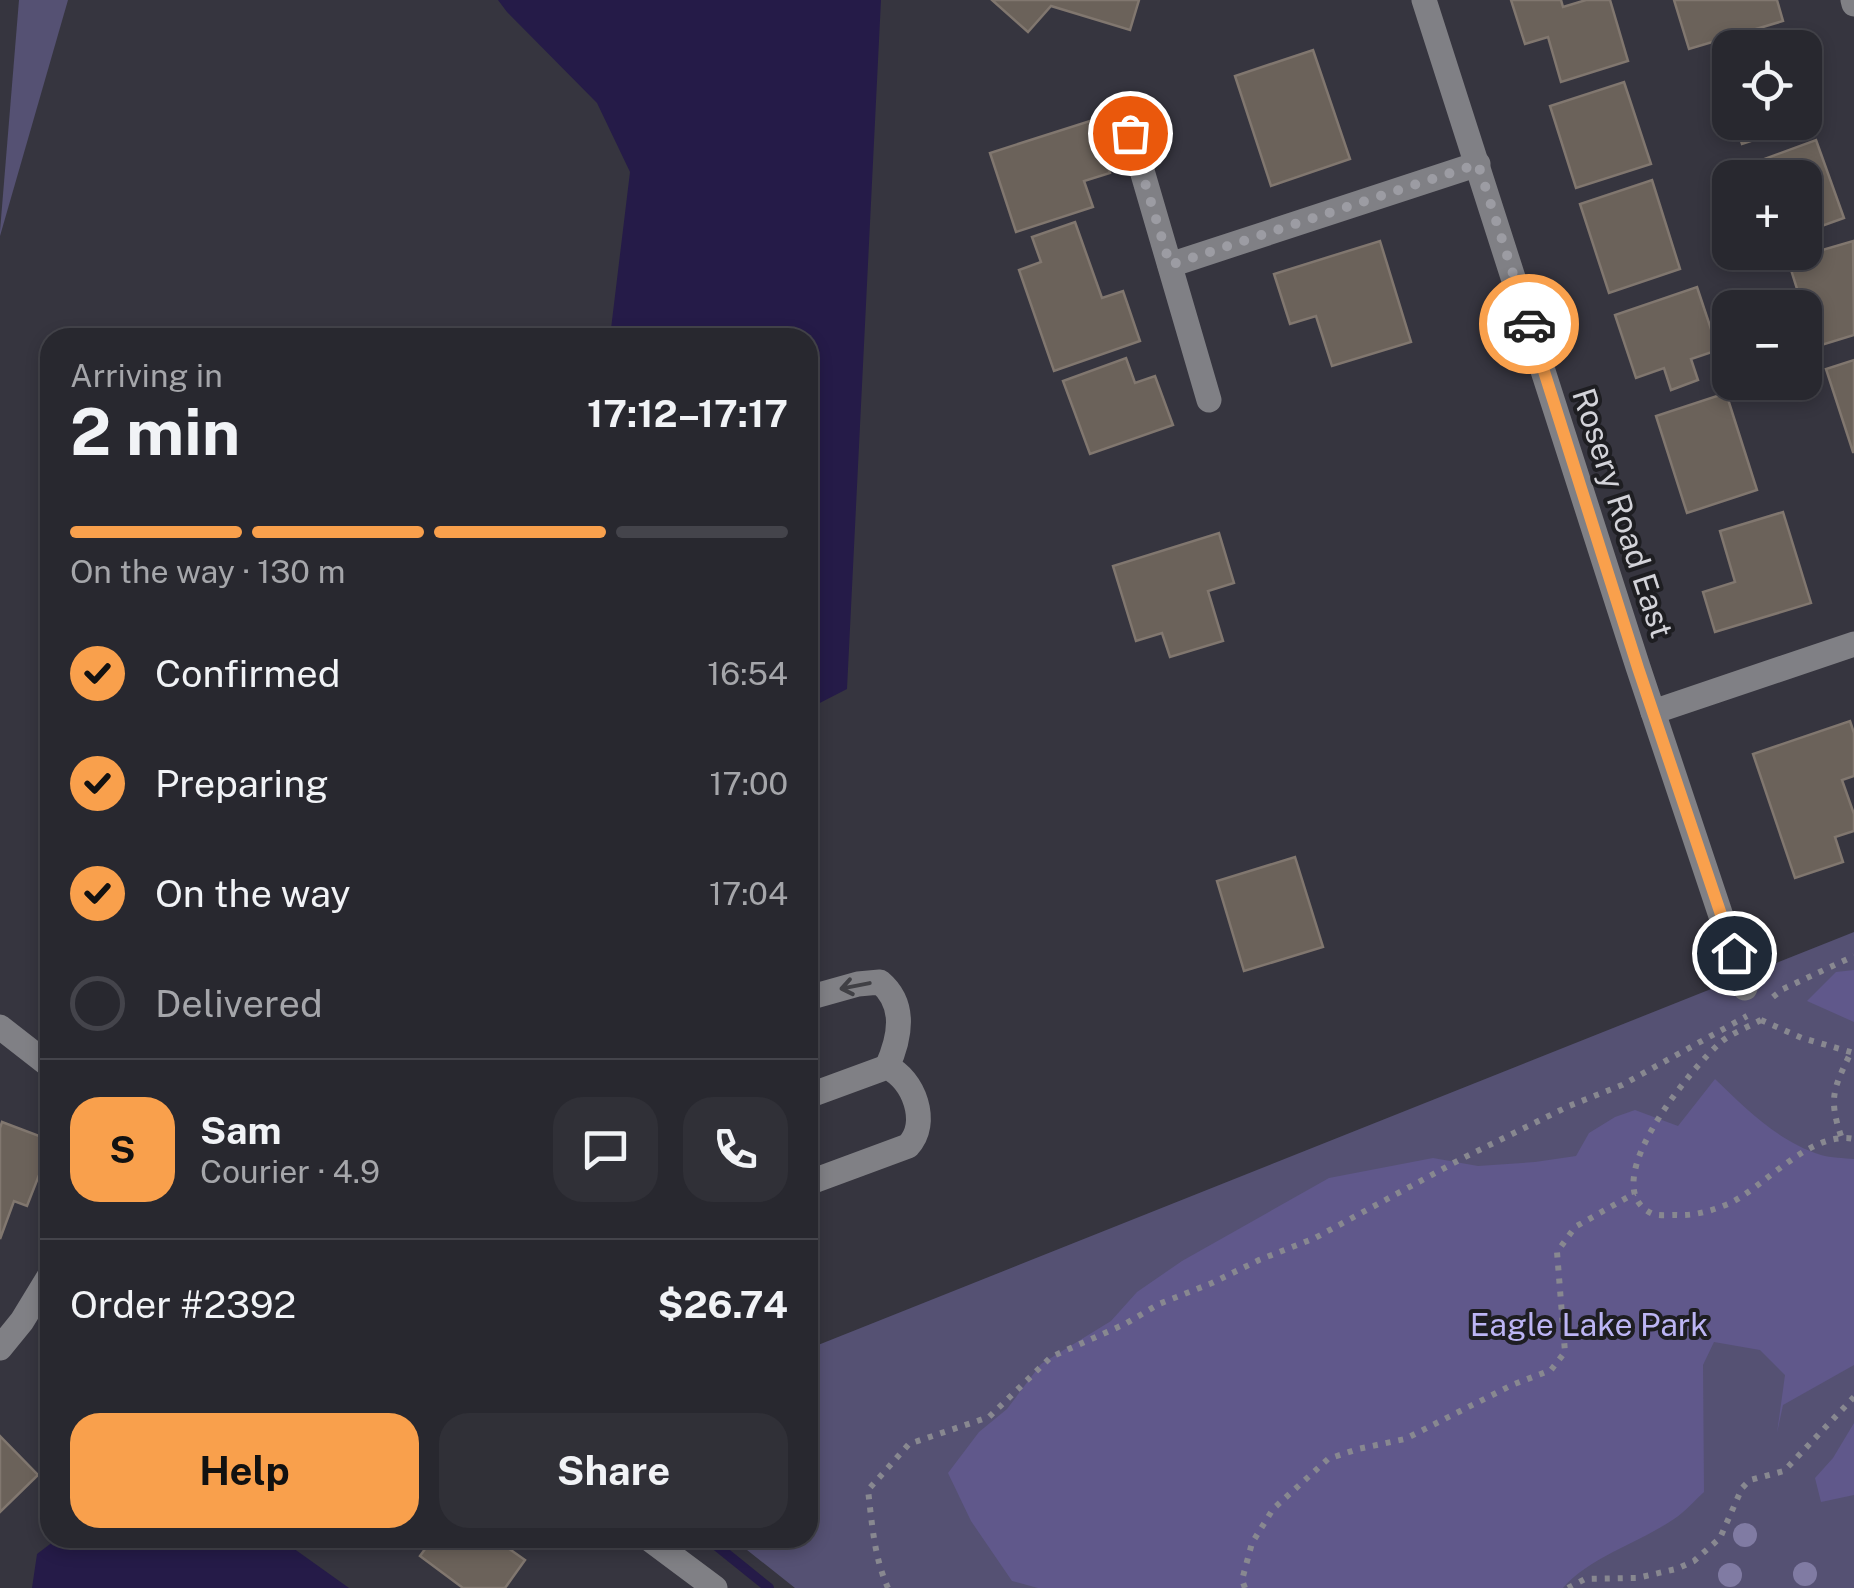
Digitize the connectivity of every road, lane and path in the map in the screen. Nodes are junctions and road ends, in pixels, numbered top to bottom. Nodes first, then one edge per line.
1 (1424, 0) edge
2 (1130, 133) dead end
3 (1478, 164) junction
4 (1170, 265) junction
5 (1209, 400) dead end
6 (1854, 644) edge
7 (1653, 712) junction
8 (1854, 956) edge
9 (818, 995) edge
10 (1751, 999) junction
11 (1761, 1020) junction
12 (0, 1028) edge
13 (1853, 1053) edge
14 (40, 1058) edge
15 (888, 1067) junction
16 (818, 1092) edge
17 (1842, 1137) junction
18 (1854, 1139) edge
19 (818, 1179) edge
20 (1636, 1192) junction
21 (40, 1291) edge
22 (0, 1348) edge
23 (1854, 1397) edge
24 (661, 1548) edge
25 (715, 1588) edge
26 (888, 1588) edge
27 (1245, 1588) edge
28 (1568, 1588) edge

1 - 3 street, Rosery Road East
2 - 4 street
3 - 4 street
3 - 7 street, Rosery Road East
4 - 5 street
6 - 7 street
7 - 10 street, Rosery Road East
8 - 10 path
15 -> 9 street
10 - 11 path
10 - 26 path
11 - 13 path
11 - 20 path
12 - 14 street
13 - 17 path
15 - 16 street
15 - 19 street
17 - 18 path
17 - 20 path
20 - 27 path
21 - 22 street
23 - 28 path
24 - 25 street

